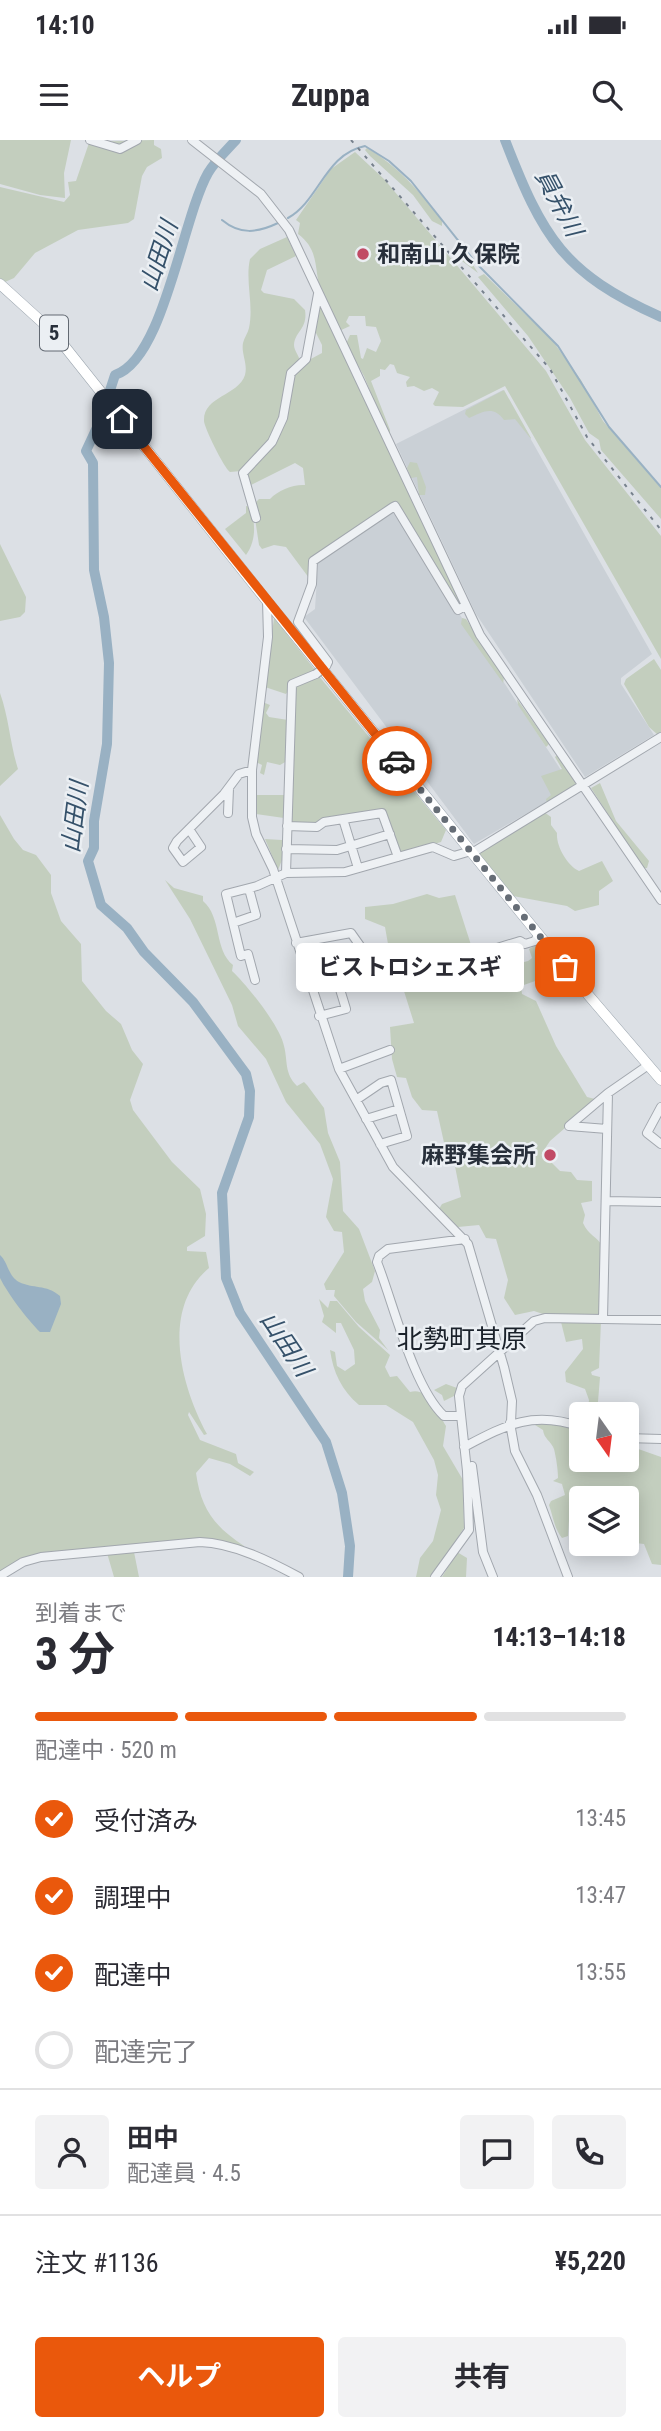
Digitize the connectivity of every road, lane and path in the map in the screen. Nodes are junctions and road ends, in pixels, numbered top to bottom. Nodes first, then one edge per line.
1 (90, 140) edge
2 (137, 140) edge
3 (192, 140) edge
4 (0, 284) edge
5 (318, 293) junction
6 (256, 519) dead end
7 (267, 601) junction
8 (466, 606) junction
9 (661, 737) edge
10 (252, 771) junction
11 (584, 784) junction
12 (229, 788) junction
13 (228, 813) dead end
14 (343, 819) junction
15 (287, 826) junction
16 (189, 828) dead end
17 (390, 834) junction
18 (351, 846) junction
19 (286, 849) junction
20 (472, 852) junction
21 (398, 857) junction
22 (359, 868) junction
23 (286, 873) junction
24 (275, 876) junction
25 (249, 889) junction
26 (661, 900) edge
27 (233, 923) junction
28 (538, 935) junction
29 (296, 943) junction
30 (484, 951) dead end
31 (303, 965) junction
32 (381, 973) dead end
33 (255, 981) dead end
34 (319, 1016) junction
35 (390, 1050) dead end
36 (648, 1066) junction
37 (339, 1069) junction
38 (661, 1080) edge
39 (608, 1093) junction
40 (356, 1100) junction
41 (661, 1107) edge
42 (399, 1109) junction
43 (366, 1119) junction
44 (607, 1129) junction
45 (380, 1144) junction
46 (661, 1144) edge
47 (606, 1201) junction
48 (661, 1202) edge
49 (465, 1239) junction
50 (603, 1319) junction
51 (661, 1320) edge
52 (499, 1350) junction
53 (460, 1416) junction
54 (511, 1423) junction
55 (569, 1424) edge
56 (639, 1438) edge
57 (661, 1439) edge
58 (464, 1447) junction
59 (0, 1576) edge
60 (299, 1577) edge
61 (436, 1577) edge
62 (493, 1577) edge
63 (568, 1577) edge

1 - 2 street
3 - 5 street
4 - 7 main road, 5
5 - 6 street
5 - 8 street
7 - 10 street
7 - 20 main road, 5
8 - 11 street
8 - 15 street, bridge
9 - 11 street
10 - 12 street
10 - 24 street
11 - 20 street
11 - 26 street
12 - 13 street
12 - 16 street
14 - 15 street
14 - 17 street
14 - 18 street
15 - 19 street
17 - 18 street
17 - 21 street
18 - 19 street
18 - 22 street
19 - 23 street
20 - 21 street
20 - 28 main road, 5
21 - 22 street
22 - 23 street
23 - 24 street
24 - 25 street
24 - 29 street
25 - 27 street
25 - 27 street
27 - 33 street
28 - 30 street
28 - 36 main road, 5
29 - 31 street
29 - 31 street
31 - 34 street
32 - 34 street
34 - 37 street
35 - 37 street
36 - 38 main road, 5
36 - 39 street
37 - 40 street
39 - 44 street
39 - 44 street
40 - 42 street
40 - 43 street
41 - 46 street
42 - 43 street
42 - 45 street
43 - 45 street
44 - 47 street
45 - 49 street
47 - 48 street
47 - 50 street
49 - 52 street
49 - 53 street
50 - 51 street
50 - 52 street
52 - 53 street
52 - 54 street
53 - 58 street
54 - 55 street
54 - 58 street
54 - 63 street
56 - 57 street
58 - 61 street
58 - 62 street
59 - 60 street

